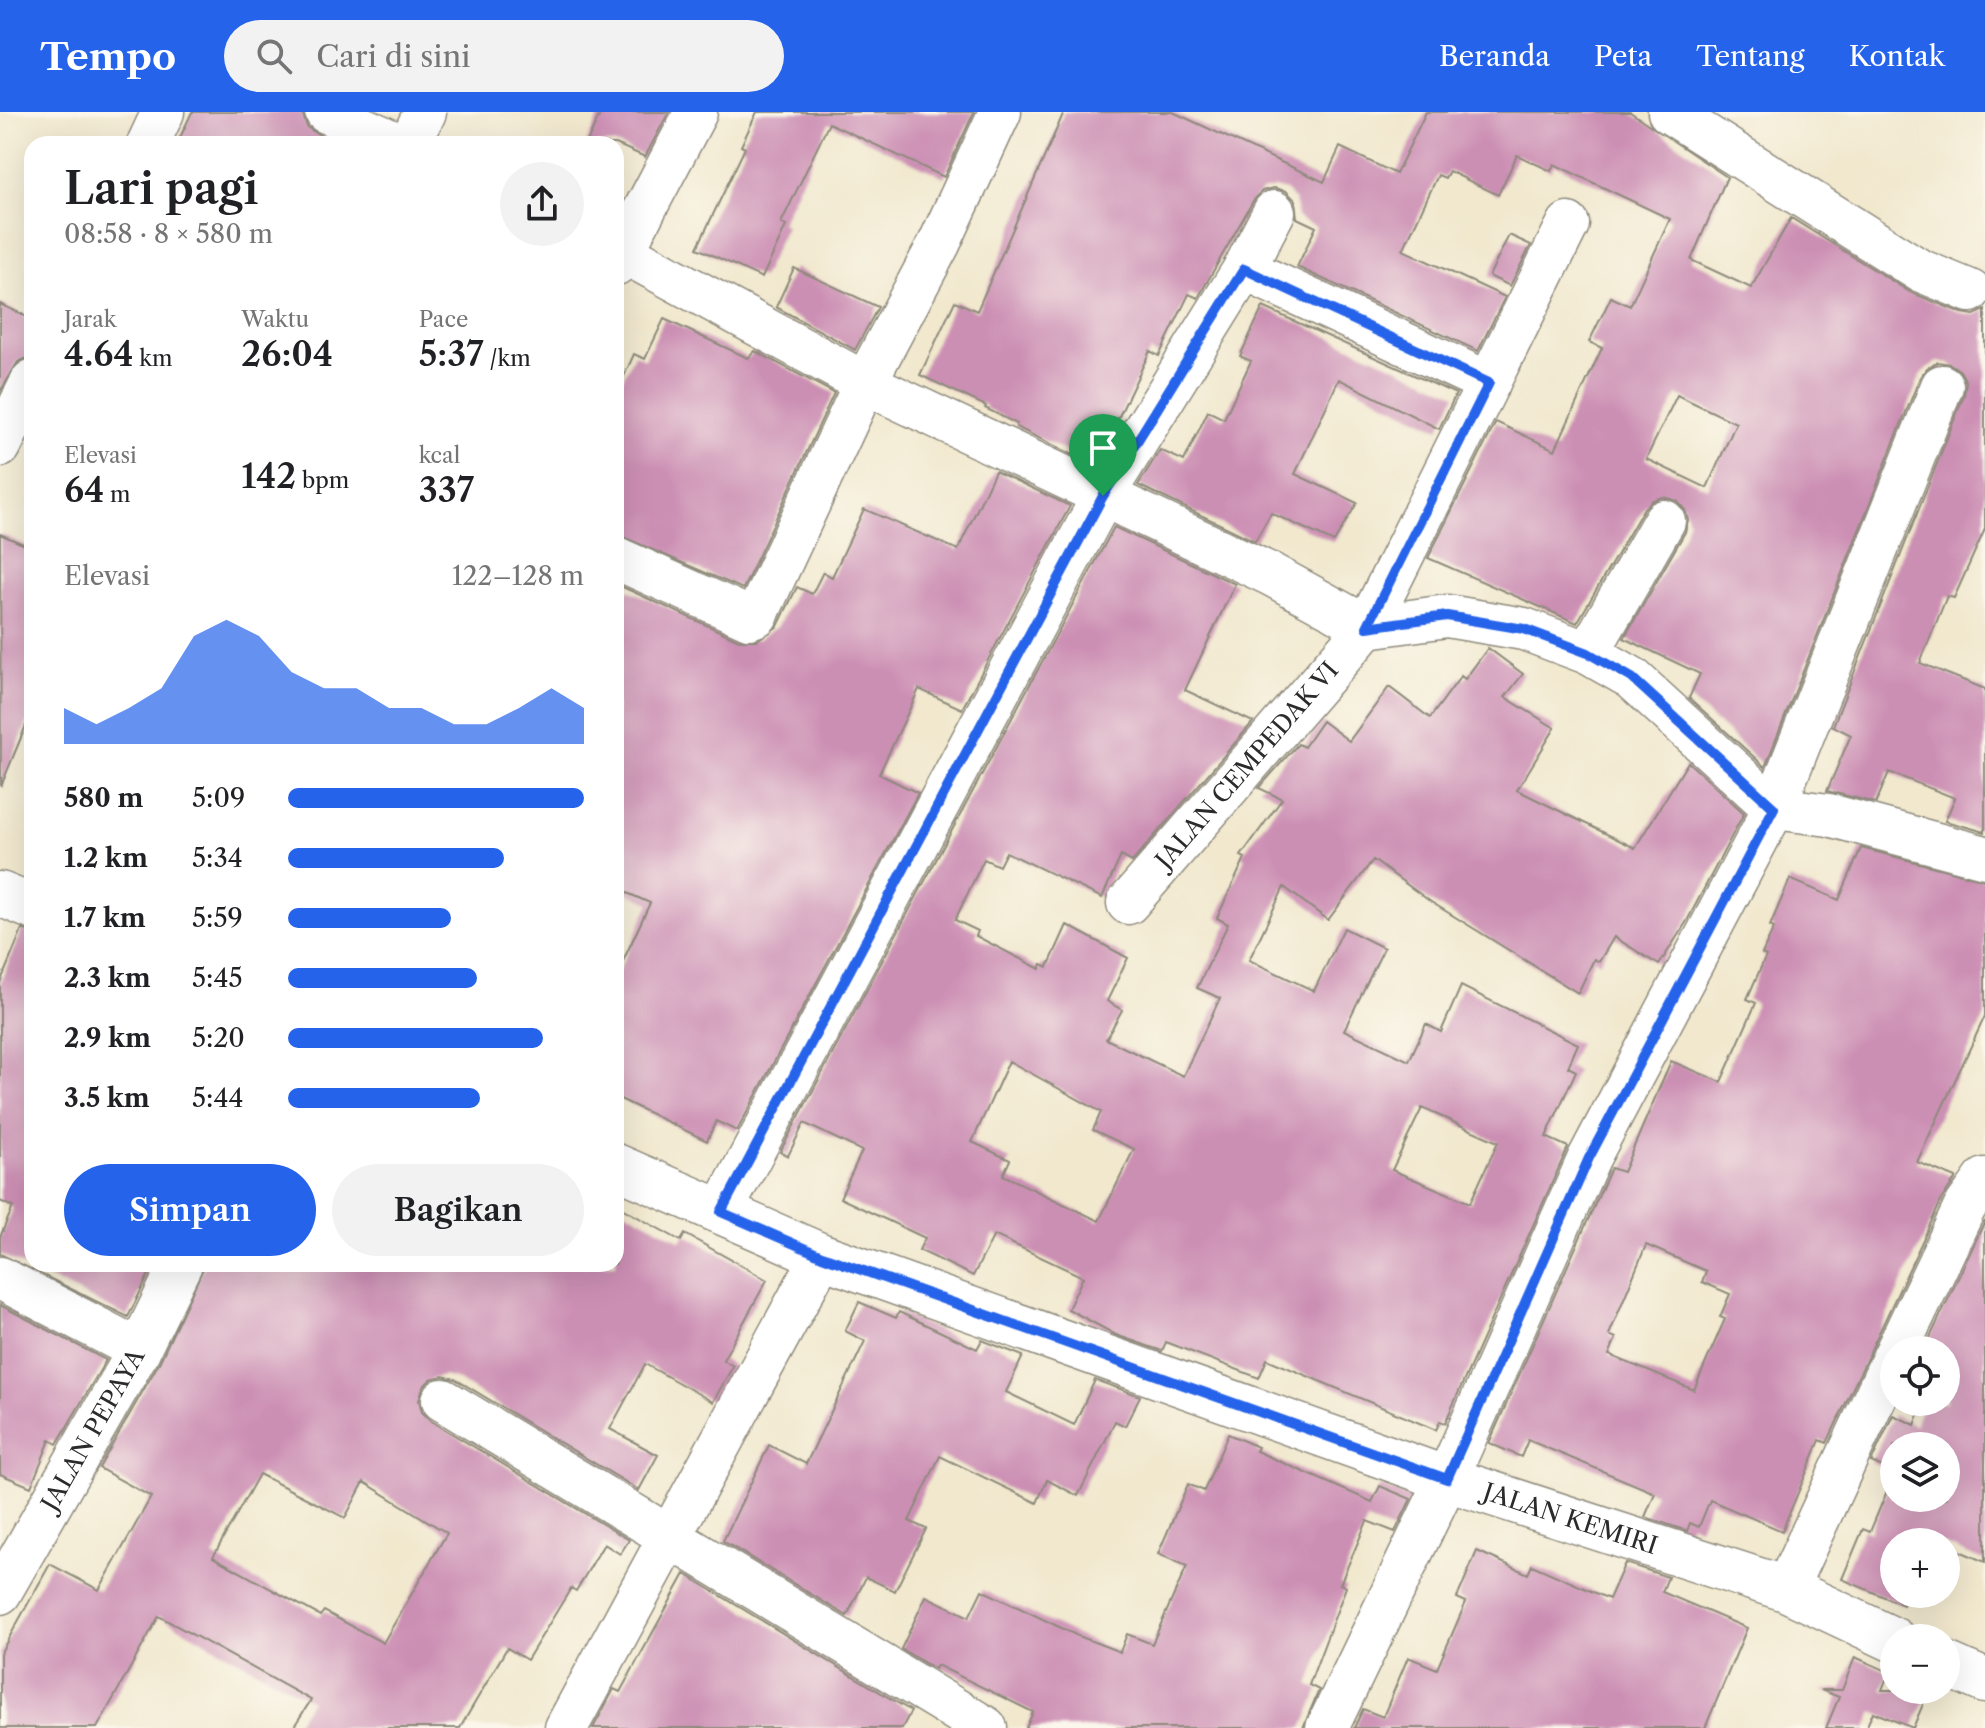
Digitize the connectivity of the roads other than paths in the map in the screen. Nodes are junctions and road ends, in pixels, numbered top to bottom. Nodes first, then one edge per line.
1 (163, 112) edge
2 (326, 112) edge
3 (425, 112) edge
4 (696, 112) edge
5 (1000, 112) edge
6 (1669, 112) edge
7 (152, 136) edge
8 (380, 136) edge
9 (414, 136) edge
10 (1274, 212) dead end
11 (1568, 224) dead end
12 (624, 243) edge
13 (624, 257) edge
14 (1244, 269) junction
15 (1970, 291) dead end
16 (865, 383) junction
17 (1489, 383) junction
18 (1942, 386) dead end
19 (24, 397) edge
20 (0, 446) edge
21 (1103, 496) junction
22 (1664, 521) dead end
23 (624, 562) edge
24 (1367, 627) junction
25 (1588, 653) junction
26 (1774, 808) junction
27 (1985, 857) edge
28 (0, 894) edge
29 (1128, 903) dead end
30 (24, 904) edge
31 (624, 1170) edge
32 (1985, 1179) edge
33 (721, 1212) junction
34 (822, 1256) junction
35 (177, 1272) edge
36 (0, 1278) edge
37 (1904, 1336) edge
38 (139, 1350) junction
39 (1880, 1386) edge
40 (443, 1400) dead end
41 (1447, 1479) junction
42 (670, 1538) junction
43 (1786, 1589) junction
44 (0, 1593) edge
45 (1880, 1633) edge
46 (1960, 1670) edge
47 (1985, 1681) edge
48 (566, 1728) edge
49 (986, 1728) edge
50 (1327, 1728) edge

1 - 7 street
2 - 8 street
3 - 9 street
4 - 12 street
5 - 16 street
6 - 15 street
10 - 14 street
11 - 17 street, JALAN CEMPEDAK VI
13 - 16 street
14 - 17 street
14 - 21 street
16 - 21 street
16 - 23 street
17 - 24 street, JALAN CEMPEDAK VI
18 - 26 street
19 - 20 street
21 - 24 street
21 - 33 street
22 - 25 street
24 - 25 street
24 - 29 street, JALAN CEMPEDAK VI
25 - 26 street
26 - 27 street
26 - 41 street
28 - 30 street
31 - 33 street, JALAN KEMIRI
32 - 37 street
33 - 34 street, JALAN KEMIRI
34 - 41 street, JALAN KEMIRI
34 - 42 street
35 - 38 street, JALAN PEPAYA
36 - 38 street
38 - 44 street, JALAN PEPAYA
39 - 43 street
40 - 42 street
41 - 43 street, JALAN KEMIRI
41 - 50 street
42 - 48 street
42 - 49 street
43 - 45 street, JALAN KEMIRI
46 - 47 street

